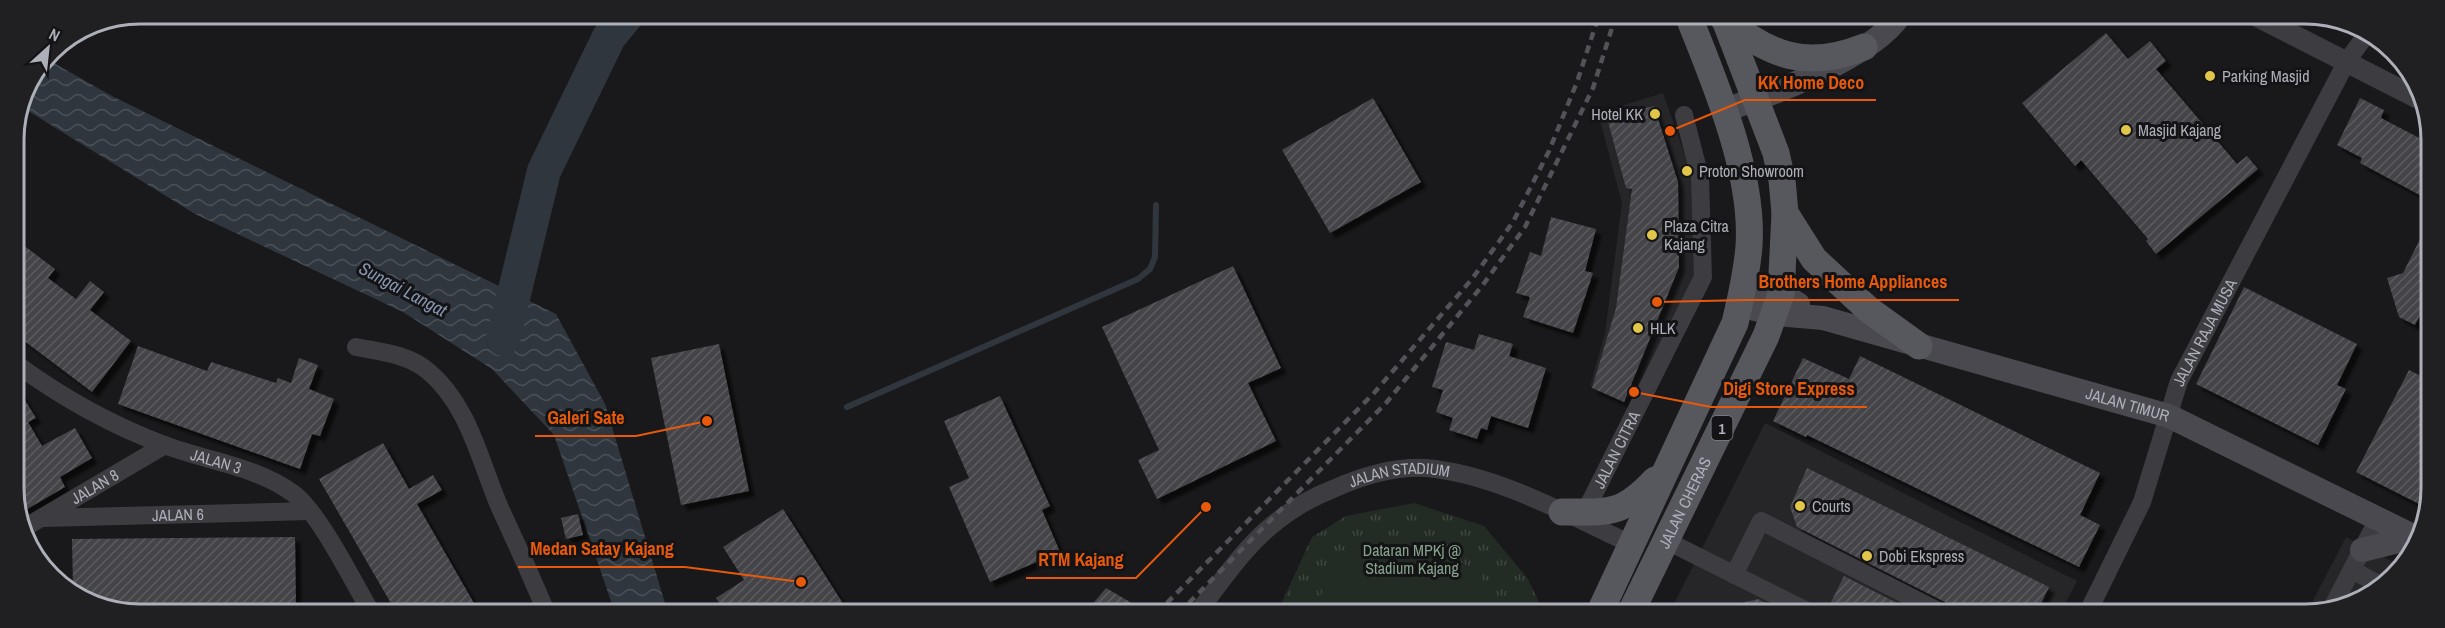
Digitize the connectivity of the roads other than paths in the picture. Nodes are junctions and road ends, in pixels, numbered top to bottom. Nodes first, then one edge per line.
1 (1692, 24) edge
2 (1727, 24) edge
3 (1733, 24) edge
4 (1890, 24) edge
5 (2272, 24) edge
6 (2363, 40) edge
7 (1864, 46) junction
8 (2347, 61) junction
9 (2411, 95) edge
10 (1755, 101) junction
11 (1725, 110) junction
12 (1684, 115) dead end
13 (1785, 213) junction
14 (1742, 295) junction
15 (1777, 304) junction
16 (1919, 346) junction
17 (356, 347) dead end
18 (24, 369) edge
19 (2169, 416) junction
20 (165, 445) junction
21 (1666, 469) junction
22 (310, 511) junction
23 (1574, 512) junction
24 (45, 518) junction
25 (2378, 519) junction
26 (30, 525) edge
27 (2410, 535) edge
28 (2408, 539) edge
29 (1667, 541) junction
30 (1631, 544) junction
31 (2357, 560) junction
32 (1734, 574) junction
33 (2376, 580) edge
34 (2336, 600) edge
35 (366, 604) edge
36 (542, 604) edge
37 (1204, 604) edge
38 (1604, 604) edge
39 (1635, 604) edge
40 (1793, 604) edge
41 (1924, 604) edge
42 (2092, 604) edge

1 - 11 main road, JALAN CHERAS / 1
2 - 10 main road, JALAN CHERAS / 1
3 - 7 main road
4 - 7 main road
5 - 8 street
6 - 8 street, JALAN RAJA MUSA
7 - 10 main road
8 - 9 street
8 - 19 street, JALAN RAJA MUSA
10 - 11 main road
10 - 13 main road, JALAN CHERAS / 1
11 - 14 main road, JALAN CHERAS / 1
12 - 23 street, JALAN CITRA
13 - 15 main road, JALAN CHERAS / 1
13 - 16 main road
14 - 15 main road, JALAN TIMUR
14 - 21 main road, JALAN CHERAS / 1
15 - 16 main road, JALAN TIMUR
15 - 29 main road, JALAN CHERAS / 1
16 - 19 main road, JALAN TIMUR
17 - 36 street
18 - 20 street, JALAN 3
19 - 25 main road, JALAN TIMUR
19 - 42 street, JALAN RAJA MUSA
20 - 22 street, JALAN 3
20 - 24 street, JALAN 8
21 - 23 main road
21 - 30 main road, JALAN CHERAS / 1
22 - 24 street, JALAN 6
22 - 35 street, JALAN 3
23 - 30 street, JALAN STADIUM
23 - 37 street, JALAN STADIUM
24 - 26 street, JALAN 8
25 - 27 main road, JALAN TIMUR
25 - 31 street
28 - 31 main road
29 - 32 street
29 - 39 main road, JALAN CHERAS / 1
30 - 38 main road, JALAN CHERAS / 1
31 - 33 street
31 - 34 street
32 - 40 street
32 - 41 street

